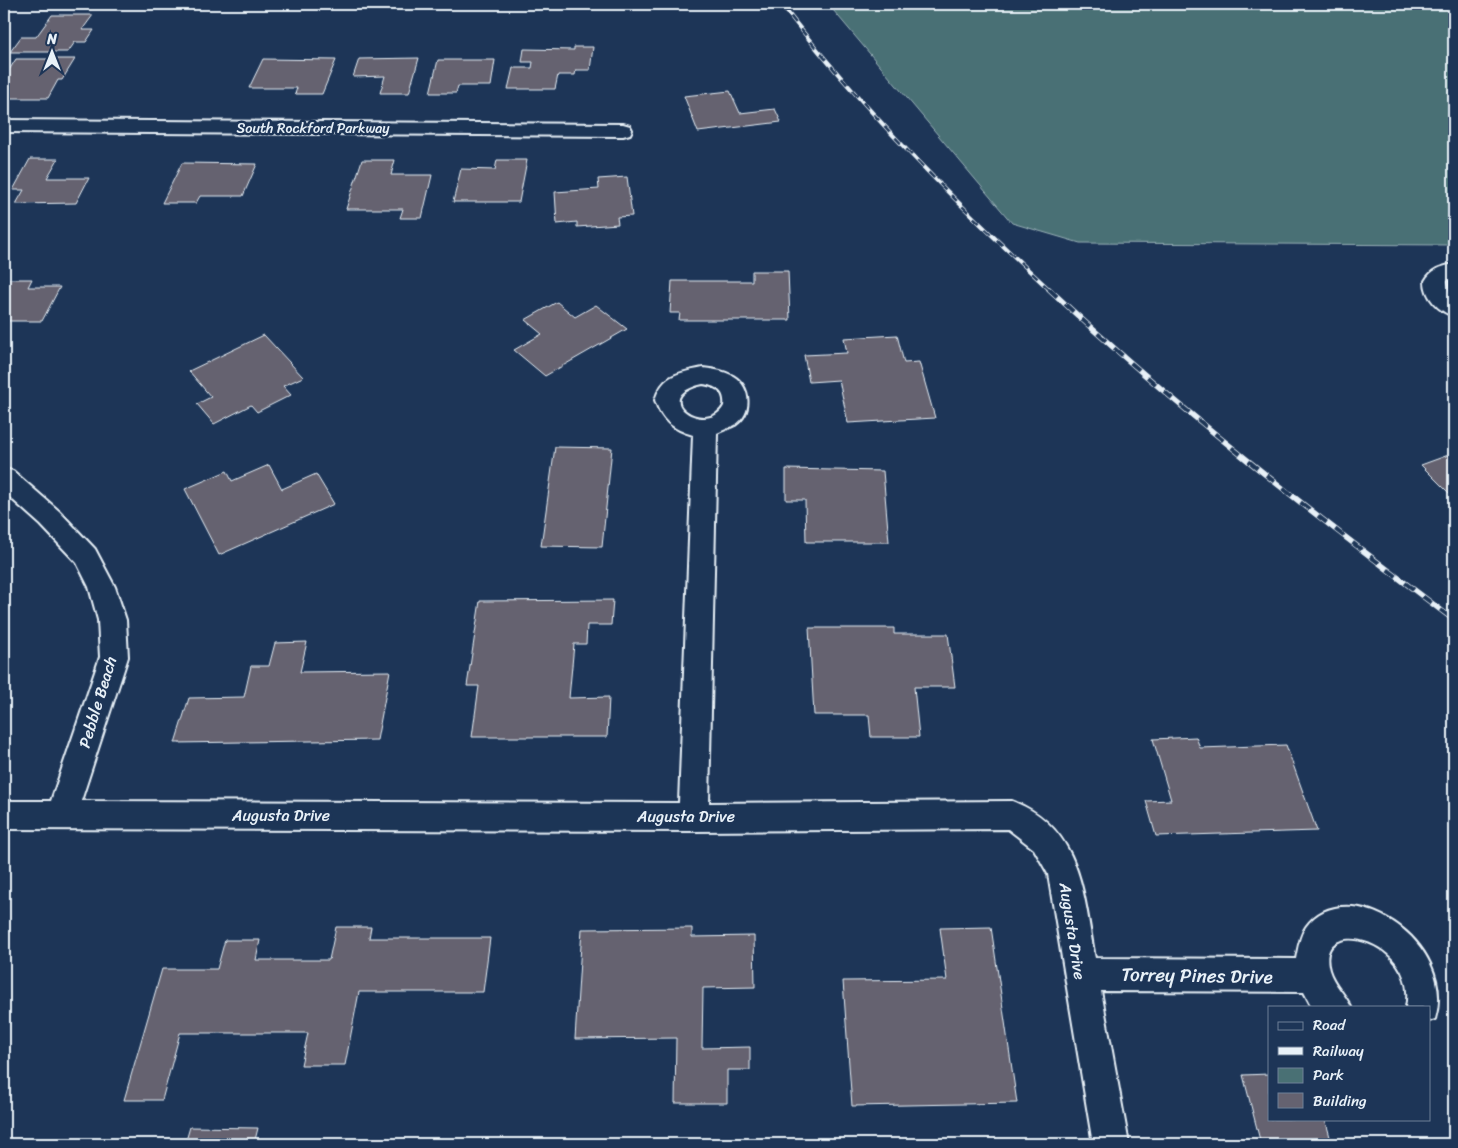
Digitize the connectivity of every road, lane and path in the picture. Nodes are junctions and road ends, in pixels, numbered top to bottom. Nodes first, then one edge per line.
1 (4, 126) edge
2 (623, 130) dead end
3 (1454, 271) edge
4 (1454, 309) edge
5 (705, 426) dead end
6 (4, 478) edge
7 (4, 815) edge
8 (61, 815) junction
9 (694, 817) junction
10 (1080, 974) junction
11 (1315, 976) junction
12 (1333, 1006) edge
13 (1423, 1006) edge
14 (1111, 1144) edge

1 - 2 street, South Rockford Parkway
3 - 4 street
5 - 9 street
6 - 8 street, Pebble Beach
7 - 8 street, Augusta Drive
8 - 9 street, Augusta Drive
9 - 10 street, Augusta Drive
10 - 11 street, Torrey Pines Drive
10 - 14 street, Augusta Drive
11 - 12 street
11 - 13 street

